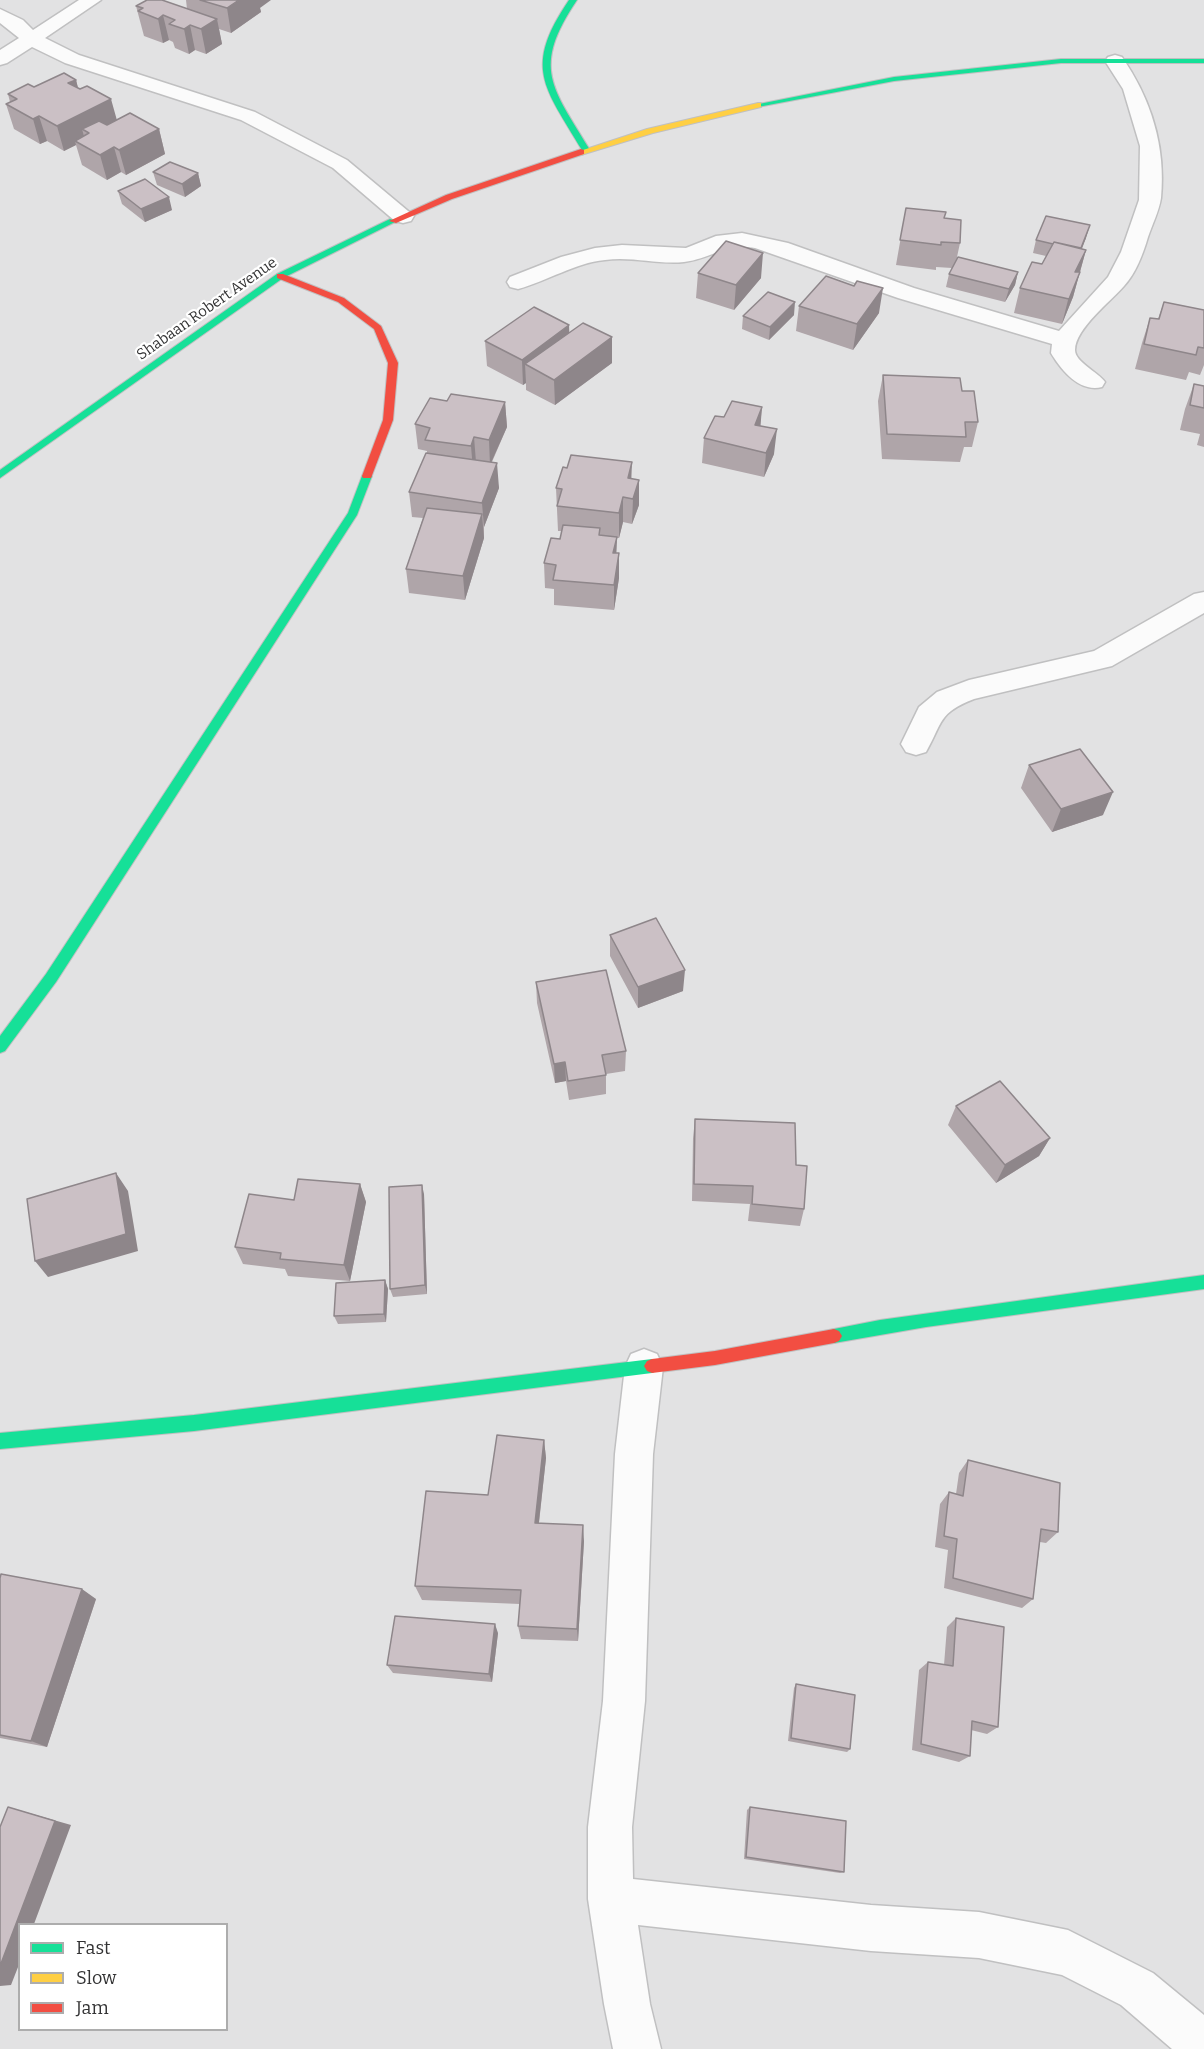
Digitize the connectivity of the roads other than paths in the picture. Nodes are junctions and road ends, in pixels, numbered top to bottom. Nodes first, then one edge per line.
1 (92, 0) edge
2 (573, 0) edge
3 (0, 15) edge
4 (31, 39) junction
5 (0, 59) edge
6 (1115, 61) junction
7 (1204, 61) edge
8 (586, 150) junction
9 (403, 216) junction
10 (280, 276) junction
11 (518, 282) dead end
12 (1066, 340) junction
13 (1093, 382) dead end
14 (0, 475) edge
15 (1204, 601) edge
16 (916, 744) dead end
17 (0, 1047) edge
18 (1204, 1282) edge
19 (644, 1367) junction
20 (0, 1441) edge
21 (611, 1899) junction
22 (637, 2049) edge
23 (1204, 2049) edge

1 - 4 street
2 - 8 main road
3 - 4 street
4 - 5 street
4 - 9 street
6 - 7 main road, Shabaan Robert Avenue
6 - 8 main road, Shabaan Robert Avenue
6 - 12 street
8 - 9 main road, Shabaan Robert Avenue
9 - 10 main road, Shabaan Robert Avenue
10 - 14 main road, Shabaan Robert Avenue
10 - 17 main road
11 - 12 street
12 - 13 street
15 - 16 street
18 - 19 main road
19 - 20 main road
19 - 21 street
21 - 22 street
21 - 23 street

